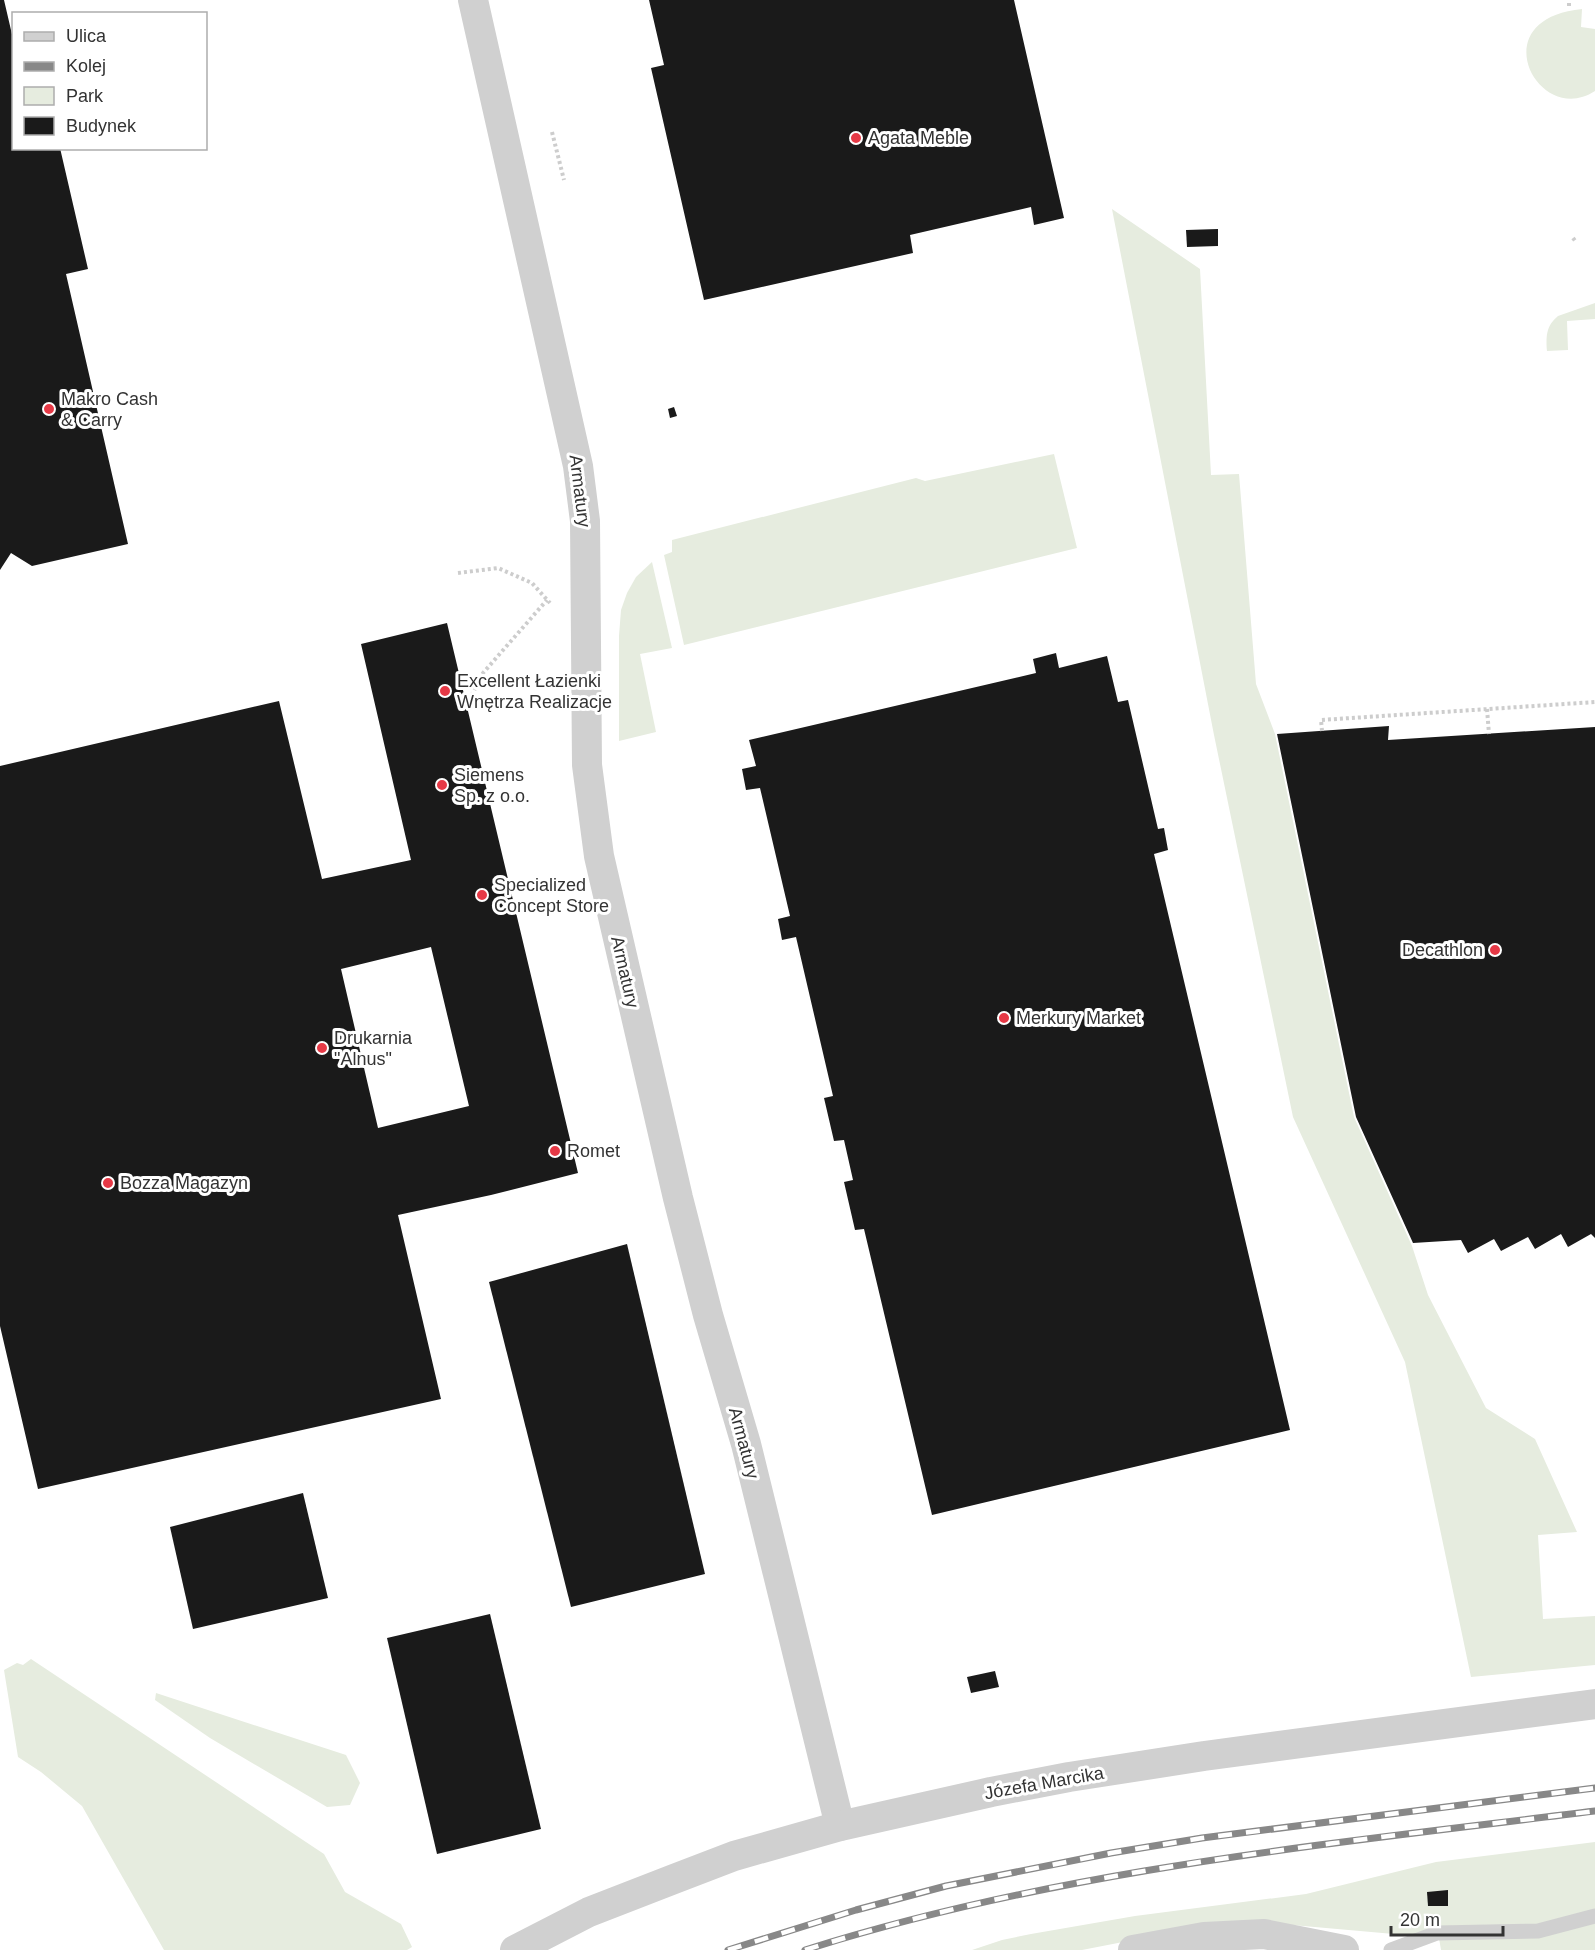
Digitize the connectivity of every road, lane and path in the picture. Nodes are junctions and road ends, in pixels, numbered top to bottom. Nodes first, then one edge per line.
1 (473, 0) edge
2 (1569, 0) edge
3 (1569, 6) dead end
4 (552, 132) dead end
5 (564, 180) dead end
6 (458, 573) dead end
7 (547, 600) junction
8 (552, 606) dead end
9 (1595, 702) edge
10 (466, 706) dead end
11 (1487, 709) junction
12 (1322, 731) dead end
13 (1489, 734) dead end
14 (1595, 1704) edge
15 (840, 1826) junction
16 (1595, 1916) edge
17 (515, 1950) edge
18 (1133, 1950) edge
19 (1344, 1950) edge
20 (1391, 1950) edge

1 - 15 street, Armatury
2 - 3 path
4 - 5 path
6 - 7 path
7 - 8 path
7 - 10 path
9 - 11 path
11 - 12 path
11 - 13 path
14 - 15 street, Józefa Marcika
15 - 17 street, Józefa Marcika
16 - 20 lane
18 - 19 street

